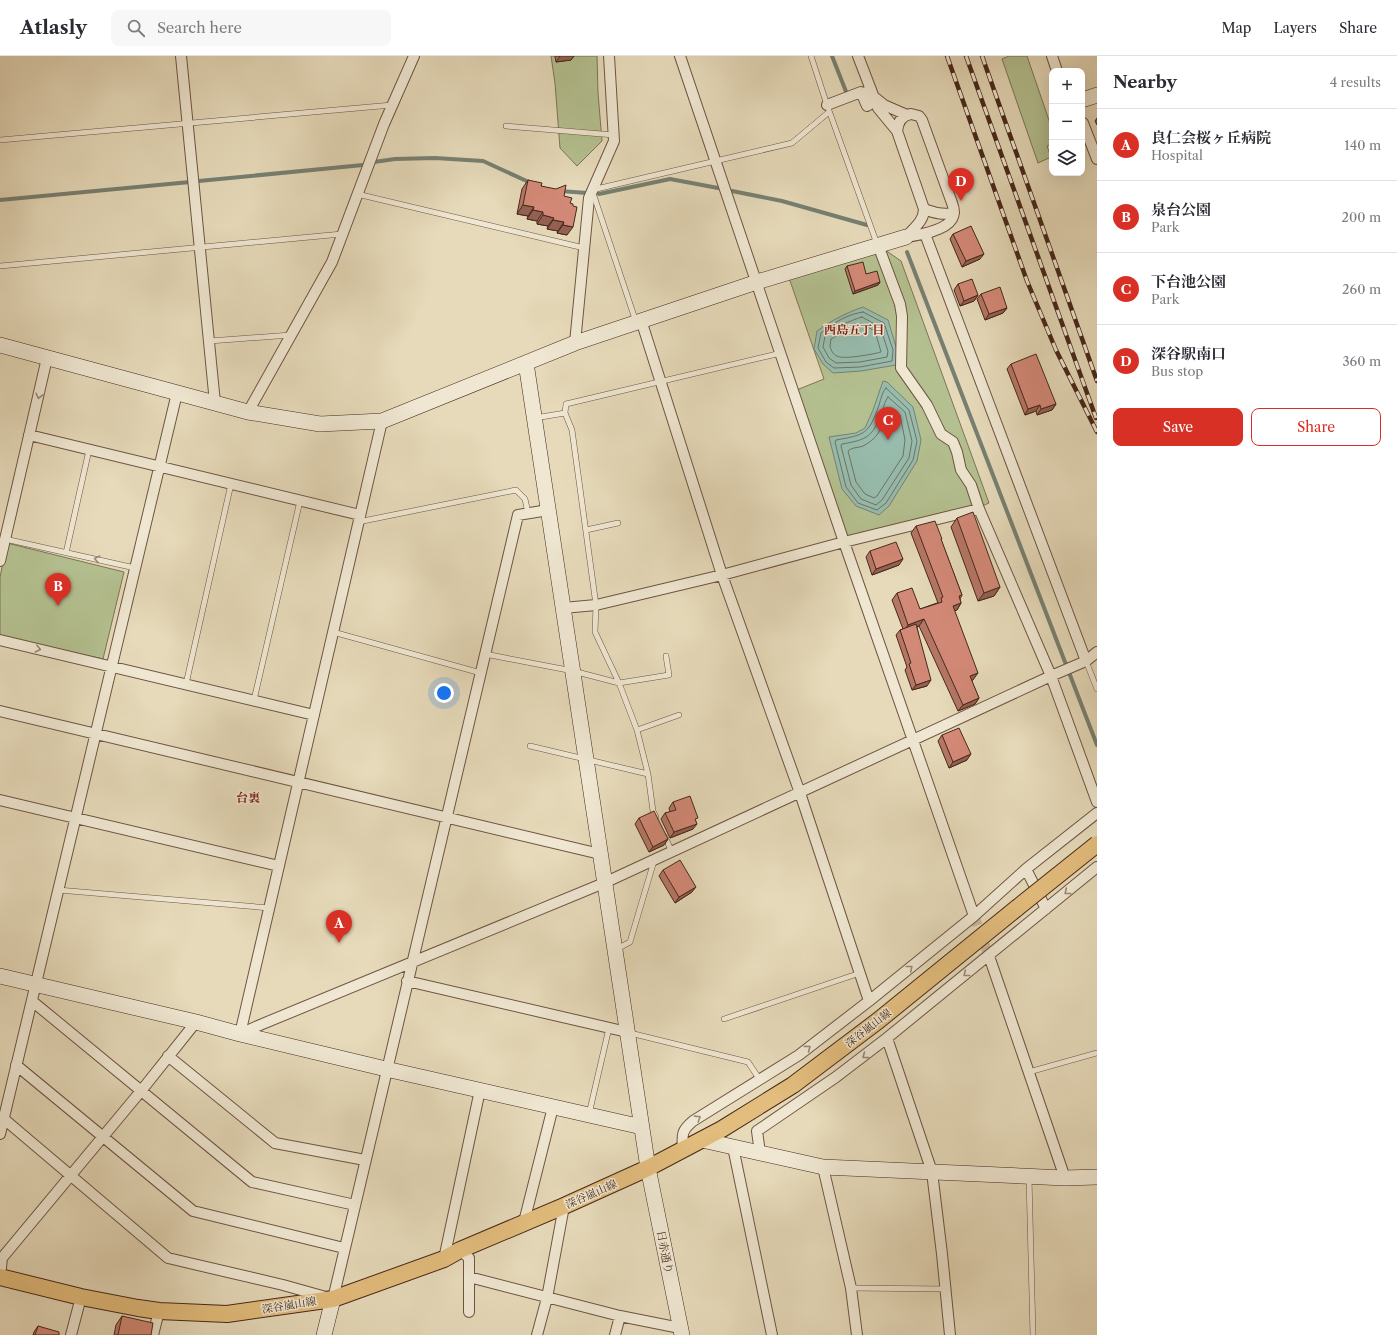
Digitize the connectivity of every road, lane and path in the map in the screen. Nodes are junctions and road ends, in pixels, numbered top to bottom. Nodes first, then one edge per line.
1 (181, 56) edge
2 (414, 56) edge
3 (609, 56) edge
4 (680, 56) edge
5 (811, 56) edge
6 (858, 56) edge
7 (1052, 56) edge
8 (1057, 68) edge
9 (872, 93) junction
10 (1097, 95) edge
11 (1085, 99) edge
12 (392, 105) junction
13 (828, 108) junction
14 (907, 114) junction
15 (188, 124) junction
16 (506, 126) dead end
17 (1085, 126) edge
18 (897, 131) junction
19 (614, 135) junction
20 (0, 140) edge
21 (1097, 159) edge
22 (716, 161) junction
23 (592, 190) junction
24 (357, 194) junction
25 (924, 209) junction
26 (954, 214) junction
27 (916, 233) junction
28 (342, 234) junction
29 (200, 246) junction
30 (878, 246) junction
31 (584, 248) junction
32 (0, 266) edge
33 (757, 282) junction
34 (638, 321) junction
35 (291, 335) junction
36 (209, 341) junction
37 (575, 343) junction
38 (0, 345) edge
39 (781, 352) junction
40 (47, 358) junction
41 (526, 363) junction
42 (660, 382) junction
43 (177, 393) junction
44 (215, 403) junction
45 (248, 412) junction
46 (565, 413) junction
47 (534, 418) junction
48 (382, 421) junction
49 (29, 435) junction
50 (89, 450) junction
51 (160, 466) junction
52 (231, 484) junction
53 (300, 501) junction
54 (979, 509) junction
55 (548, 510) junction
56 (528, 514) junction
57 (359, 518) junction
58 (618, 523) dead end
59 (586, 530) junction
60 (5, 539) junction
61 (844, 542) junction
62 (66, 552) junction
63 (0, 560) edge
64 (135, 568) junction
65 (722, 576) junction
66 (596, 605) junction
67 (563, 608) junction
68 (333, 632) junction
69 (0, 640) edge
70 (1097, 652) edge
71 (486, 654) junction
72 (666, 656) dead end
73 (1084, 662) junction
74 (112, 666) junction
75 (573, 671) junction
76 (481, 673) junction
77 (1051, 676) junction
78 (619, 683) junction
79 (186, 684) junction
80 (1097, 689) edge
81 (254, 700) junction
82 (0, 711) edge
83 (314, 714) junction
84 (679, 715) dead end
85 (636, 730) junction
86 (96, 734) junction
87 (913, 740) junction
88 (530, 746) dead end
89 (586, 760) junction
90 (648, 774) junction
91 (298, 782) junction
92 (800, 793) junction
93 (0, 800) edge
94 (1097, 802) edge
95 (1097, 813) edge
96 (76, 818) junction
97 (447, 818) junction
98 (660, 825) edge
99 (663, 832) edge
100 (1097, 844) edge
101 (672, 852) junction
102 (600, 854) junction
103 (654, 861) junction
104 (279, 866) junction
105 (1097, 867) edge
106 (1026, 869) junction
107 (604, 883) junction
108 (58, 890) junction
109 (270, 908) junction
110 (1046, 909) junction
111 (974, 916) junction
112 (614, 951) junction
113 (989, 956) junction
114 (411, 963) junction
115 (860, 973) junction
116 (0, 976) edge
117 (407, 981) junction
118 (36, 985) junction
119 (32, 1001) junction
120 (869, 1001) junction
121 (724, 1019) dead end
122 (196, 1022) junction
123 (609, 1028) junction
124 (627, 1032) junction
125 (240, 1034) junction
126 (887, 1038) junction
127 (1097, 1053) edge
128 (168, 1056) junction
129 (16, 1065) junction
130 (386, 1070) junction
131 (1029, 1072) junction
132 (760, 1080) junction
133 (480, 1090) junction
134 (141, 1091) junction
135 (553, 1107) junction
136 (589, 1115) junction
137 (4, 1119) junction
138 (642, 1126) junction
139 (0, 1134) edge
140 (104, 1136) junction
141 (702, 1140) junction
142 (732, 1147) junction
143 (683, 1150) junction
144 (760, 1153) junction
145 (365, 1160) junction
146 (823, 1166) junction
147 (648, 1168) junction
148 (932, 1172) junction
149 (70, 1176) junction
150 (1029, 1177) junction
151 (1097, 1177) edge
152 (1065, 1178) junction
153 (355, 1205) junction
154 (564, 1206) junction
155 (524, 1222) junction
156 (344, 1248) junction
157 (460, 1250) junction
158 (444, 1259) junction
159 (0, 1277) edge
160 (469, 1277) junction
161 (851, 1288) junction
162 (946, 1289) junction
163 (81, 1297) junction
164 (332, 1298) junction
165 (547, 1298) junction
166 (159, 1311) junction
167 (469, 1312) dead end
168 (620, 1316) junction
169 (681, 1331) edge
170 (71, 1335) edge
171 (153, 1335) edge
172 (324, 1335) edge
173 (537, 1335) edge
174 (615, 1335) edge
175 (772, 1335) edge
176 (857, 1335) edge
177 (950, 1335) edge
178 (1033, 1335) edge

1 - 15 street
2 - 12 street
3 - 19 street
4 - 22 street
5 - 13 lane
6 - 9 street
7 - 8 street
9 - 13 street
9 - 14 street
9 - 18 street
10 - 11 street
12 - 15 lane
12 - 24 street
13 - 22 lane
13 - 30 lane
14 - 18 street
14 - 26 street
15 - 20 lane
15 - 29 street
16 - 19 lane
17 - 21 street
18 - 25 street
19 - 23 street
22 - 23 lane
22 - 33 street
23 - 31 street
23 - 34 lane
24 - 28 street
24 - 31 lane
25 - 26 street
25 - 27 street
26 - 27 street
27 - 30 street
27 - 73 street
28 - 29 lane
28 - 35 street
29 - 32 lane
29 - 36 street
30 - 33 street
30 - 54 street
31 - 37 street
33 - 34 street
33 - 39 street
34 - 37 street
34 - 42 street
35 - 36 lane
35 - 45 street
36 - 44 street
37 - 41 street
38 - 40 street
39 - 42 lane
39 - 61 street
40 - 43 street
40 -> 49 street
41 - 47 street, 日赤通り
41 - 48 street
42 - 46 lane
42 - 65 street
43 - 44 street
43 - 51 street
44 - 45 street
45 - 48 street
46 - 47 lane
46 - 59 lane
47 - 55 street, 日赤通り
48 - 57 street
49 - 50 street
49 - 60 street
50 - 51 street
50 - 62 lane
51 - 52 street
51 - 64 street
52 - 53 street
52 - 79 lane
53 - 57 street
53 - 81 lane
54 - 61 street
54 - 77 street
55 - 56 street
55 - 67 street, 日赤通り
56 - 57 lane
56 - 71 street
57 - 68 street
58 - 59 lane
59 - 66 lane
60 - 62 lane
60 - 63 street
61 - 65 street
61 - 87 street
64 -> 62 lane
64 - 74 street
65 - 66 street
65 - 92 street
66 - 67 street
66 - 78 lane
67 - 75 street, 日赤通り
68 - 76 lane
68 - 83 street
69 -> 74 street
70 - 73 street
71 - 75 lane
71 - 76 street
72 - 78 lane
73 - 77 street
73 - 80 lane
74 - 79 street
74 - 86 street
75 - 78 lane
75 - 89 street, 日赤通り
76 - 97 street
77 - 87 street
77 - 94 street
78 - 85 lane
79 - 81 street
81 - 83 street
82 - 86 street
83 - 91 street
84 - 85 lane
85 - 90 lane
86 - 91 street
86 - 96 street
87 - 92 street
87 - 111 street
88 - 89 lane
89 - 90 lane
89 - 102 street, 日赤通り
90 - 98 lane
91 - 97 street
91 - 104 street
92 - 101 street
92 - 115 street
93 - 96 street
95 - 106 street
96 - 104 street
96 - 108 street
97 - 102 street
97 - 114 street
99 - 101 lane
100 - 141 main road, 深谷嵐山線, bridge
101 - 103 street
102 - 107 street, 日赤通り
103 - 107 street
103 - 112 lane
104 - 109 street
105 -> 110 street
106 - 110 street
106 - 111 street
107 - 112 street, 日赤通り
107 - 114 street
108 - 109 lane
108 - 118 street
109 - 125 street
110 - 113 street
120 -> 111 street
112 - 124 street, 日赤通り
113 -> 126 street
113 - 131 street
114 - 117 street
114 - 125 street
115 - 120 street
115 - 121 lane
116 - 118 street
117 - 123 street
117 - 130 street
118 - 119 street
118 - 122 street
119 - 129 street
119 - 134 street
132 -> 120 street
122 - 125 street
122 - 128 street
123 - 124 street
123 - 136 lane
124 - 132 lane
124 - 138 street, 日赤通り
125 - 130 street
126 -> 144 street
126 - 148 street
127 - 131 lane
128 - 134 street
128 - 145 street
129 - 137 street
129 - 140 street
130 - 133 street
130 - 145 street
131 - 152 street
143 -> 132 street
133 - 135 street
133 - 158 street
134 - 140 street
134 - 153 street
135 - 136 street
135 - 155 street
136 - 138 street
137 - 139 street
137 - 149 street
138 - 147 street, 日赤通り
140 - 149 street
140 - 156 street
141 - 142 street
141 - 143 main road, 深谷嵐山線
142 - 144 street
142 - 175 street
143 - 147 main road, 深谷嵐山線
144 - 146 street
145 - 153 street
146 - 148 street
146 - 161 street
147 - 154 main road, 深谷嵐山線
147 - 169 street, 日赤通り
148 - 150 street
148 - 162 street
149 - 159 street
149 - 164 street
150 - 152 street
150 - 178 lane
151 - 152 street
153 - 156 street
154 - 155 main road, 深谷嵐山線
154 - 165 street
155 - 157 main road, 深谷嵐山線
156 - 164 street
157 - 158 main road, 深谷嵐山線
157 - 160 street
158 - 164 main road, 深谷嵐山線
159 - 163 main road, 深谷嵐山線
160 - 165 street
160 - 167 street
161 - 162 lane
161 - 176 street
162 - 177 street
163 - 166 main road, 深谷嵐山線
163 - 170 street
164 - 166 main road, 深谷嵐山線
164 - 172 street
165 - 168 street
165 - 173 street
166 - 171 street
168 - 169 street
168 - 174 street

